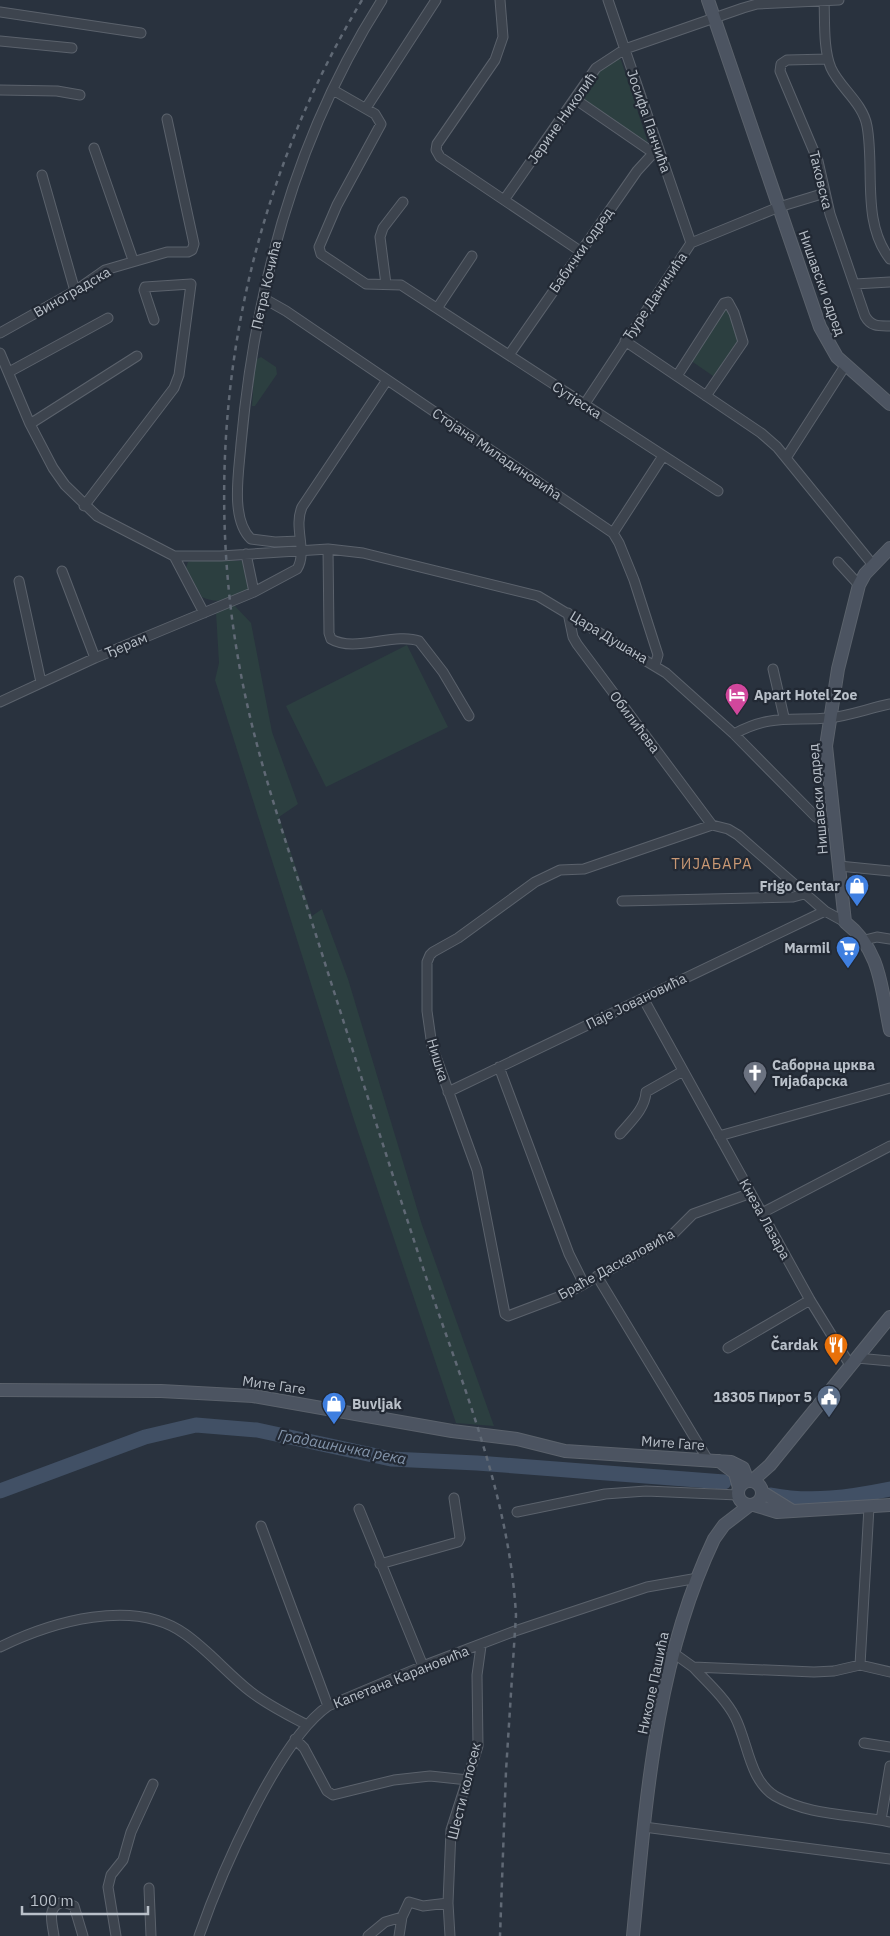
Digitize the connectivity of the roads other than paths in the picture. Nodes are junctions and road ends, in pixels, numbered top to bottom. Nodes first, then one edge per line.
1 (382, 0) edge
2 (436, 0) edge
3 (500, 0) edge
4 (608, 0) edge
5 (708, 0) edge
6 (839, 0) edge
7 (824, 1) edge
8 (0, 12) edge
9 (715, 18) junction
10 (141, 33) dead end
11 (0, 41) edge
12 (72, 48) dead end
13 (625, 49) junction
14 (828, 58) junction
15 (0, 90) edge
16 (333, 90) junction
17 (80, 95) dead end
18 (575, 99) junction
19 (366, 108) junction
20 (167, 119) dead end
21 (94, 148) dead end
22 (655, 150) junction
23 (42, 175) dead end
24 (825, 193) junction
25 (504, 200) junction
26 (403, 202) dead end
27 (779, 207) junction
28 (691, 243) junction
29 (580, 251) junction
30 (472, 256) dead end
31 (890, 259) edge
32 (133, 260) junction
33 (890, 282) edge
34 (386, 284) junction
35 (854, 284) junction
36 (75, 291) junction
37 (262, 298) junction
38 (438, 307) junction
39 (108, 318) dead end
40 (154, 320) dead end
41 (890, 326) edge
42 (0, 333) edge
43 (626, 341) junction
44 (0, 354) edge
45 (509, 355) junction
46 (137, 356) dead end
47 (845, 366) junction
48 (9, 372) junction
49 (677, 376) junction
50 (388, 380) junction
51 (706, 396) junction
52 (890, 404) edge
53 (584, 405) junction
54 (30, 424) junction
55 (663, 456) junction
56 (786, 458) junction
57 (718, 491) dead end
58 (84, 506) junction
59 (613, 533) junction
60 (300, 545) junction
61 (328, 548) junction
62 (890, 548) edge
63 (246, 554) junction
64 (174, 556) junction
65 (838, 562) dead end
66 (873, 566) junction
67 (62, 571) dead end
68 (19, 581) dead end
69 (859, 585) junction
70 (254, 592) junction
71 (568, 613) junction
72 (204, 614) junction
73 (95, 658) junction
74 (655, 665) junction
75 (773, 669) dead end
76 (41, 682) junction
77 (0, 702) edge
78 (890, 704) edge
79 (469, 716) dead end
80 (784, 718) junction
81 (830, 718) junction
82 (734, 734) junction
83 (712, 825) junction
84 (835, 826) junction
85 (840, 866) junction
86 (890, 870) edge
87 (804, 894) junction
88 (622, 901) dead end
89 (825, 911) junction
90 (845, 922) junction
91 (890, 938) edge
92 (865, 940) junction
93 (886, 985) edge
94 (643, 998) junction
95 (890, 1030) edge
96 (499, 1067) junction
97 (683, 1071) junction
98 (890, 1088) edge
99 (448, 1092) junction
100 (620, 1134) dead end
101 (719, 1136) junction
102 (890, 1146) edge
103 (751, 1193) junction
104 (762, 1213) junction
105 (597, 1276) junction
106 (584, 1284) junction
107 (810, 1300) junction
108 (505, 1314) joint
109 (890, 1317) edge
110 (728, 1348) dead end
111 (890, 1360) edge
112 (853, 1362) junction
113 (0, 1390) edge
114 (714, 1460) junction
115 (766, 1468) junction
116 (749, 1490) junction
117 (454, 1498) dead end
118 (890, 1505) edge
119 (869, 1507) junction
120 (359, 1509) dead end
121 (517, 1512) dead end
122 (261, 1526) dead end
123 (380, 1564) junction
124 (698, 1578) junction
125 (481, 1646) junction
126 (0, 1647) edge
127 (672, 1652) junction
128 (860, 1665) junction
129 (423, 1666) junction
130 (693, 1667) junction
131 (890, 1672) edge
132 (328, 1706) junction
133 (307, 1724) junction
134 (295, 1740) junction
135 (864, 1743) dead end
136 (890, 1747) edge
137 (890, 1766) edge
138 (468, 1780) junction
139 (152, 1784) dead end
140 (886, 1821) edge
141 (644, 1827) junction
142 (890, 1859) edge
143 (149, 1888) dead end
144 (448, 1903) junction
145 (402, 1917) junction
146 (54, 1936) edge
147 (83, 1936) edge
148 (116, 1936) edge
149 (151, 1936) edge
150 (200, 1936) edge
151 (368, 1936) edge
152 (399, 1936) edge
153 (450, 1936) edge
154 (633, 1936) edge

1 - 16 street, Петра Кочића
2 - 19 street
3 - 25 street
4 - 13 street, Јосифа Панчића
5 - 9 main road, Нишавски одред
6 - 7 street, Јерине Николић
7 - 9 street, Јерине Николић
7 - 14 street
8 - 10 street
9 - 13 street, Јерине Николић
9 - 27 main road, Нишавски одред
11 - 12 street
13 - 18 street, Јерине Николић
13 - 22 street, Јосифа Панчића
14 - 24 street, Таковска
14 - 31 street
15 - 17 street
16 - 19 street, Сутјеска
16 - 37 street, Петра Кочића
18 - 22 street, Јосифа Панчића
18 - 25 street, Јерине Николић
19 - 34 street, Сутјеска
20 - 32 street, Виноградска
21 - 32 street
22 - 28 street, Јосифа Панчића
22 - 29 street, Бабички одред
23 - 36 street
24 - 27 street
24 - 35 street, Таковска
25 - 29 street
26 - 34 street
27 - 28 street, Ђуре Даничића
27 - 47 main road, Нишавски одред
28 - 43 street, Ђуре Даничића
29 - 45 street, Бабички одред
30 - 38 street
32 - 36 street, Виноградска
33 - 35 street
34 - 38 street, Сутјеска
35 - 41 street, Таковска
36 - 42 street, Виноградска
37 - 50 street, Стојана Миладиновића
37 - 60 street, Петра Кочића
38 - 45 street, Сутјеска
39 - 48 street
40 - 58 street
43 - 49 street
43 - 53 street, Ђуре Даничића
44 - 48 street
45 - 53 street, Сутјеска
46 - 54 street
47 - 52 main road, Нишавски одред
47 - 56 street
48 - 54 street
49 - 51 street
49 - 51 street
50 - 59 street, Стојана Миладиновића
50 - 60 street
51 - 56 street
53 - 55 street, Сутјеска
54 - 58 street
55 - 57 street, Сутјеска
55 - 59 street
56 - 66 street
58 - 64 street
59 - 74 street, Стојана Миладиновића
60 - 61 street, Цара Душана
60 - 63 street
60 - 70 street
61 - 71 street, Цара Душана
61 - 79 street
62 - 66 main road, Нишавски одред
63 - 64 street
63 - 70 street
64 - 72 street
65 - 69 street
66 - 69 main road, Нишавски одред
67 - 73 street
68 - 76 street
69 - 81 main road, Нишавски одред
70 - 72 street, Ђерам
71 - 74 street, Цара Душана
71 - 83 street, Обилићева
72 - 73 street, Ђерам
73 - 76 street, Ђерам
74 - 82 street, Цара Душана
75 - 80 street
76 - 77 street, Ђерам
78 - 81 street
80 - 81 street
80 - 82 street
81 - 84 main road, Нишавски одред
82 - 84 street, Цара Душана
83 - 87 street
83 - 99 street, Нишка
84 - 85 main road, Нишавски одред
85 - 86 street
85 - 90 main road, Нишавски одред
87 - 88 street
87 - 89 street
89 - 90 street
89 - 94 street, Паје Јовановића
90 - 92 main road
91 - 92 street
92 - 93 main road
93 - 95 main road
94 - 96 street, Паје Јовановића
94 - 97 street, Кнеза Лазара
96 - 99 street, Паје Јовановића
96 - 106 street
97 - 100 street
97 - 101 street, Кнеза Лазара
98 - 101 street
99 - 108 street, Нишка
101 - 103 street, Кнеза Лазара
102 - 104 street
103 - 104 street, Кнеза Лазара
103 - 105 street, Браће Даскаловића
104 - 107 street, Кнеза Лазара
105 - 106 street, Браће Даскаловића
105 - 114 street
106 - 108 street, Браће Даскаловића
107 - 110 street
107 - 112 street, Кнеза Лазара
109 - 112 main road, Николе Пашића
111 - 112 street
112 - 115 main road, Николе Пашића
113 - 114 main road, Мите Гаге
114 - 116 main road, Мите Гаге
114 - 116 main road, Мите Гаге
115 - 116 main road
115 - 116 main road, Николе Пашића
116 - 119 main road
116 - 121 street
116 - 124 main road, Николе Пашића
117 - 123 street
118 - 119 main road
119 - 128 street
120 - 123 street
122 - 132 street
123 - 129 street
124 - 125 street, Капетана Карановића
124 - 127 main road, Николе Пашића
125 - 129 street, Капетана Карановића
125 - 138 street, Шести колосек
126 - 133 street
127 - 130 street
127 - 141 main road, Николе Пашића
128 - 130 street
128 - 131 street
129 - 132 street, Капетана Карановића
130 - 140 street
132 - 133 street, Капетана Карановића
133 - 134 street, Капетана Карановића
134 - 138 street
134 - 150 street, Капетана Карановића
135 - 136 street
137 - 140 street
138 - 144 street, Шести колосек
139 - 148 street
141 - 142 street
141 - 154 main road, Николе Пашића
143 - 149 street
144 - 145 street
144 - 153 street, Шести колосек
145 - 151 street
145 - 152 street
146 - 147 street

